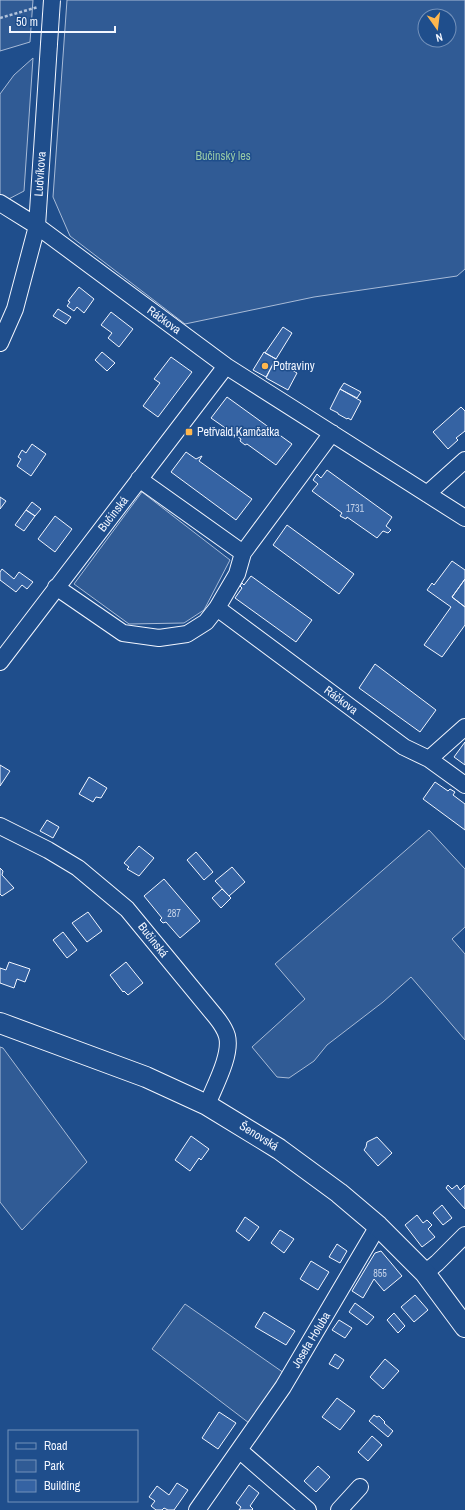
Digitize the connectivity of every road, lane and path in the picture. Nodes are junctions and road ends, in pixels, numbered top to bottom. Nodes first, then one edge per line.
1 (47, 3) edge
2 (0, 18) edge
3 (0, 203) edge
4 (37, 226) junction
5 (0, 343) edge
6 (226, 366) junction
7 (332, 434) junction
8 (465, 460) edge
9 (139, 479) junction
10 (427, 494) junction
11 (465, 518) edge
12 (243, 553) junction
13 (56, 587) junction
14 (217, 608) junction
15 (0, 662) edge
16 (465, 727) edge
17 (428, 759) junction
18 (465, 785) edge
19 (0, 826) edge
20 (0, 1023) edge
21 (207, 1105) junction
22 (378, 1226) junction
23 (465, 1235) edge
24 (425, 1273) junction
25 (465, 1326) edge
26 (239, 1450) junction
27 (360, 1487) dead end
28 (197, 1510) edge
29 (308, 1510) edge
30 (339, 1510) edge

1 - 2 path
1 - 4 street, Ludvíkova, bridge
3 - 4 street, Ráčkova
4 - 5 street, Ludvíkova
4 - 6 street, Ráčkova
6 - 7 street, Ráčkova
6 - 9 street, Bučinská
7 - 10 street, Ráčkova
7 - 12 street
8 - 10 street
9 - 12 street
9 - 13 street, Bučinská
10 - 11 street, Ráčkova
12 - 14 street
13 - 14 street
13 - 15 street, Bučinská
14 - 17 street, Ráčkova
16 - 17 street
17 - 18 street, Ráčkova
19 - 21 street, Bučinská
20 - 21 main road, Šenovská
21 - 22 main road, Šenovská
22 - 24 main road, Šenovská
22 - 26 street, Josefa Holuba
23 - 24 street
24 - 25 main road, Šenovská
26 - 28 street, Josefa Holuba
26 - 29 street
27 - 30 street

